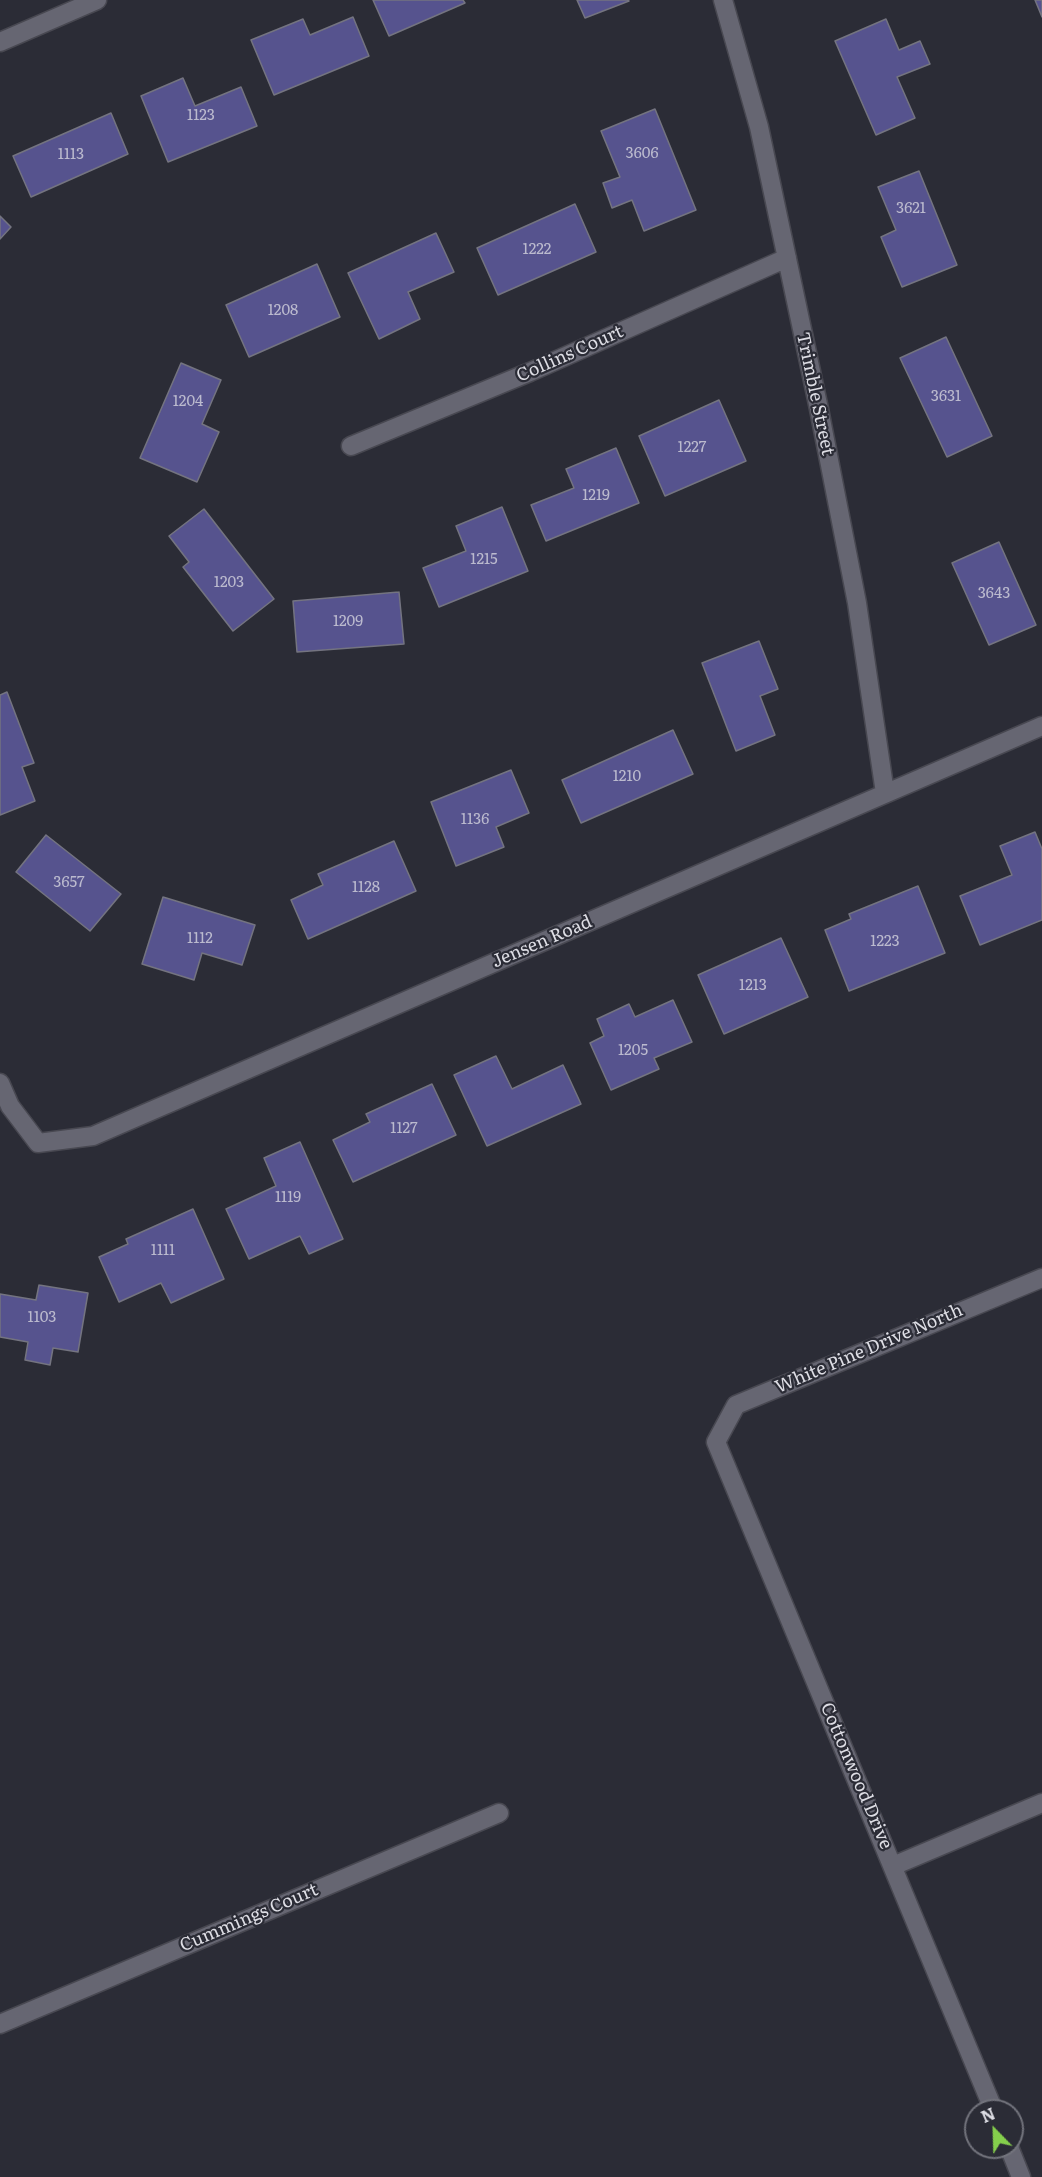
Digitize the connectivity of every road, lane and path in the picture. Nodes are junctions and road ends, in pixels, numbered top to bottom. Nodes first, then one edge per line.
1 (97, 0) edge
2 (723, 0) edge
3 (0, 42) edge
4 (787, 258) junction
5 (351, 446) dead end
6 (1042, 726) edge
7 (885, 793) junction
8 (0, 1083) edge
9 (1042, 1278) edge
10 (716, 1442) joint
11 (1042, 1803) edge
12 (499, 1813) dead end
13 (893, 1866) junction
14 (0, 2024) edge
15 (989, 2099) edge
16 (1014, 2159) edge
17 (1021, 2177) edge

1 - 3 street
2 - 4 street, Trimble Street
4 - 5 street, Collins Court
4 - 7 street, Trimble Street
6 - 7 street, Jensen Road
7 - 8 street, Jensen Road
9 - 10 street, White Pine Drive North
10 - 13 street, Cottonwood Drive
11 - 13 street
12 - 14 street, Cummings Court
13 - 15 street, Cottonwood Drive
16 - 17 street

